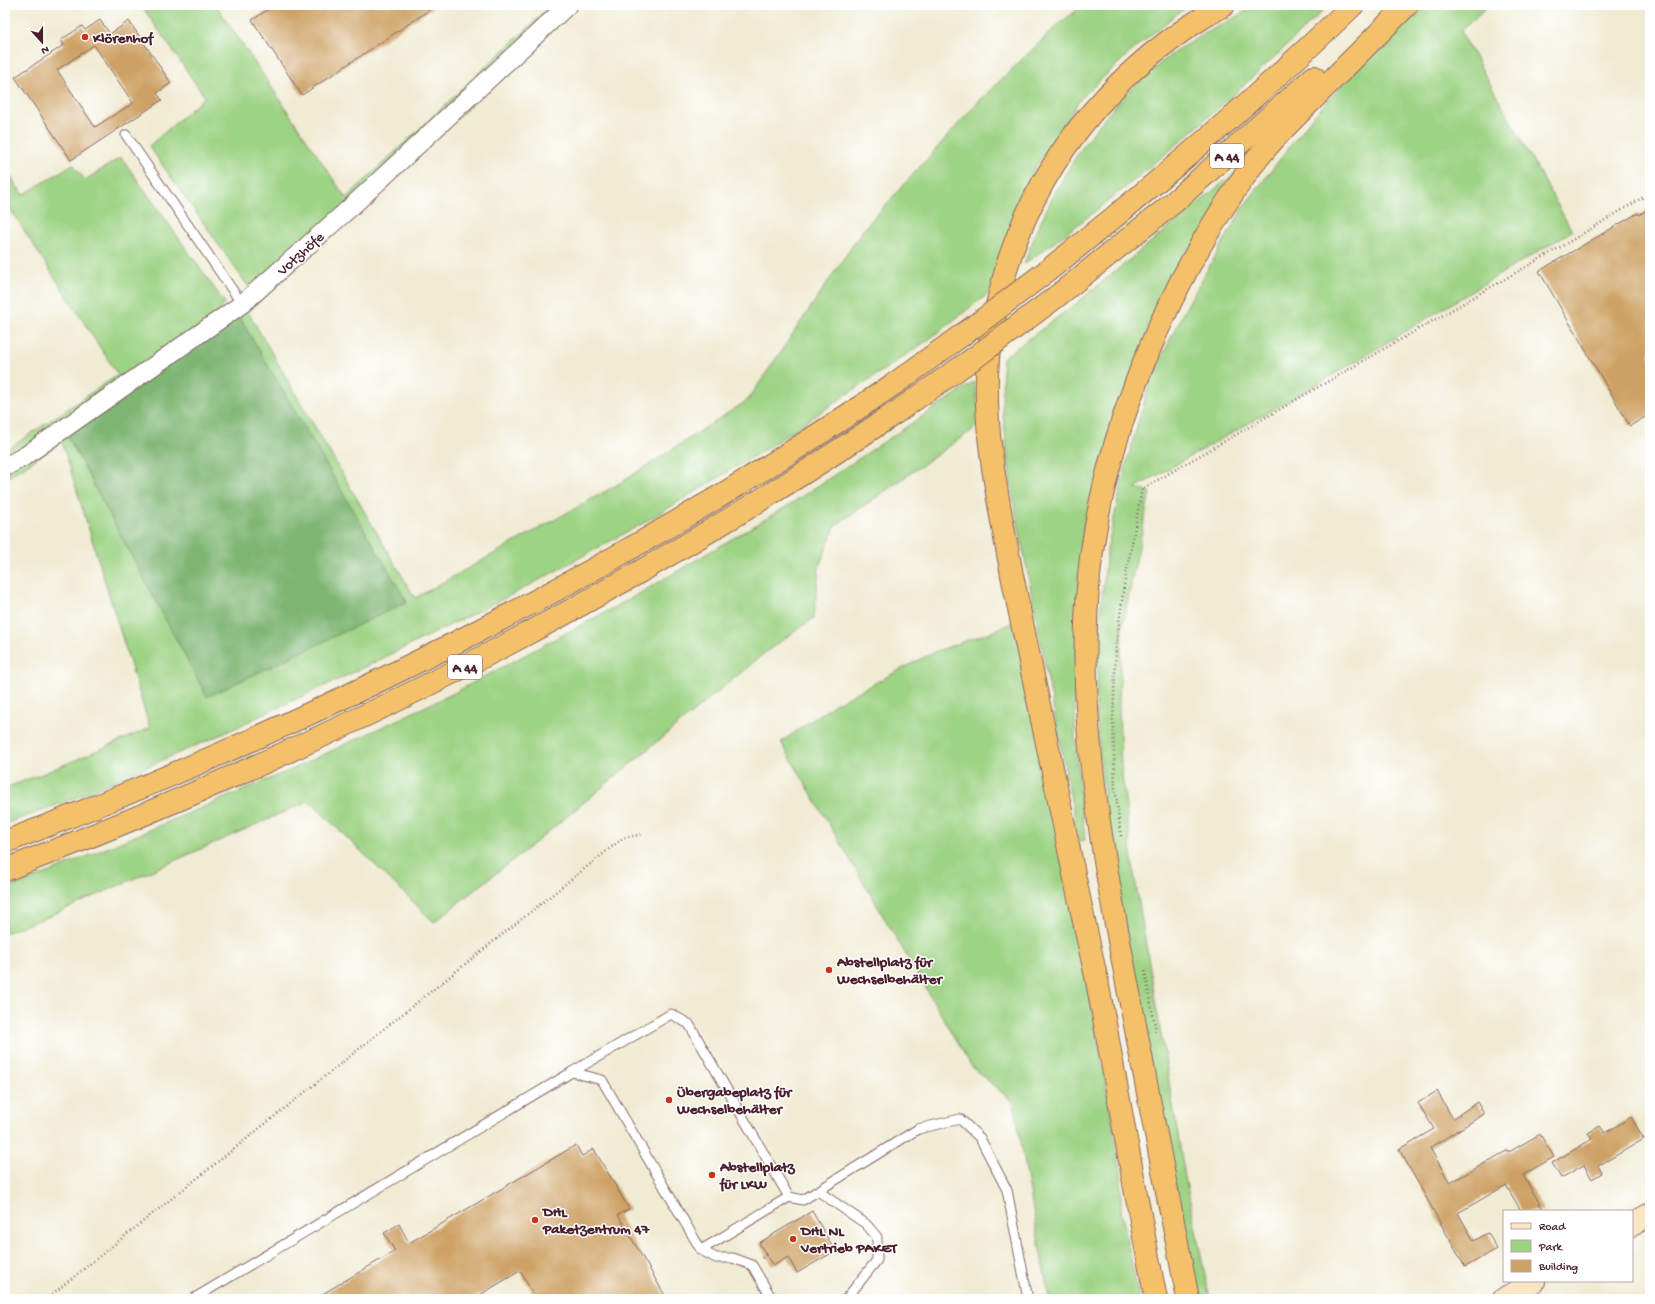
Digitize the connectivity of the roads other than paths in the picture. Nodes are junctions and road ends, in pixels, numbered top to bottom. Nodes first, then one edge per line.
1 (568, 5) edge
2 (1224, 5) edge
3 (1353, 5) edge
4 (1390, 5) edge
5 (1407, 5) edge
6 (126, 135) dead end
7 (242, 304) junction
8 (5, 467) edge
9 (5, 842) edge
10 (5, 870) edge
11 (572, 1072) junction
12 (818, 1191) junction
13 (789, 1197) junction
14 (1650, 1214) edge
15 (1633, 1224) edge
16 (701, 1250) junction
17 (1532, 1282) edge
18 (193, 1299) edge
19 (772, 1299) edge
20 (846, 1299) edge
21 (1028, 1299) edge
22 (1156, 1299) edge
23 (1188, 1299) edge
24 (1504, 1299) edge

1 - 7 street, Votzhöfe
2 - 22 highway
3 - 9 highway, A 44, bridge
4 - 10 highway, A 44, bridge
5 - 23 highway
6 - 7 lane
7 - 8 street, Votzhöfe
11 - 13 lane
11 - 16 lane
11 - 18 lane
12 - 13 lane
12 - 20 lane
12 - 21 lane
13 - 16 lane
14 - 15 main road
16 - 19 lane
17 - 24 main road

